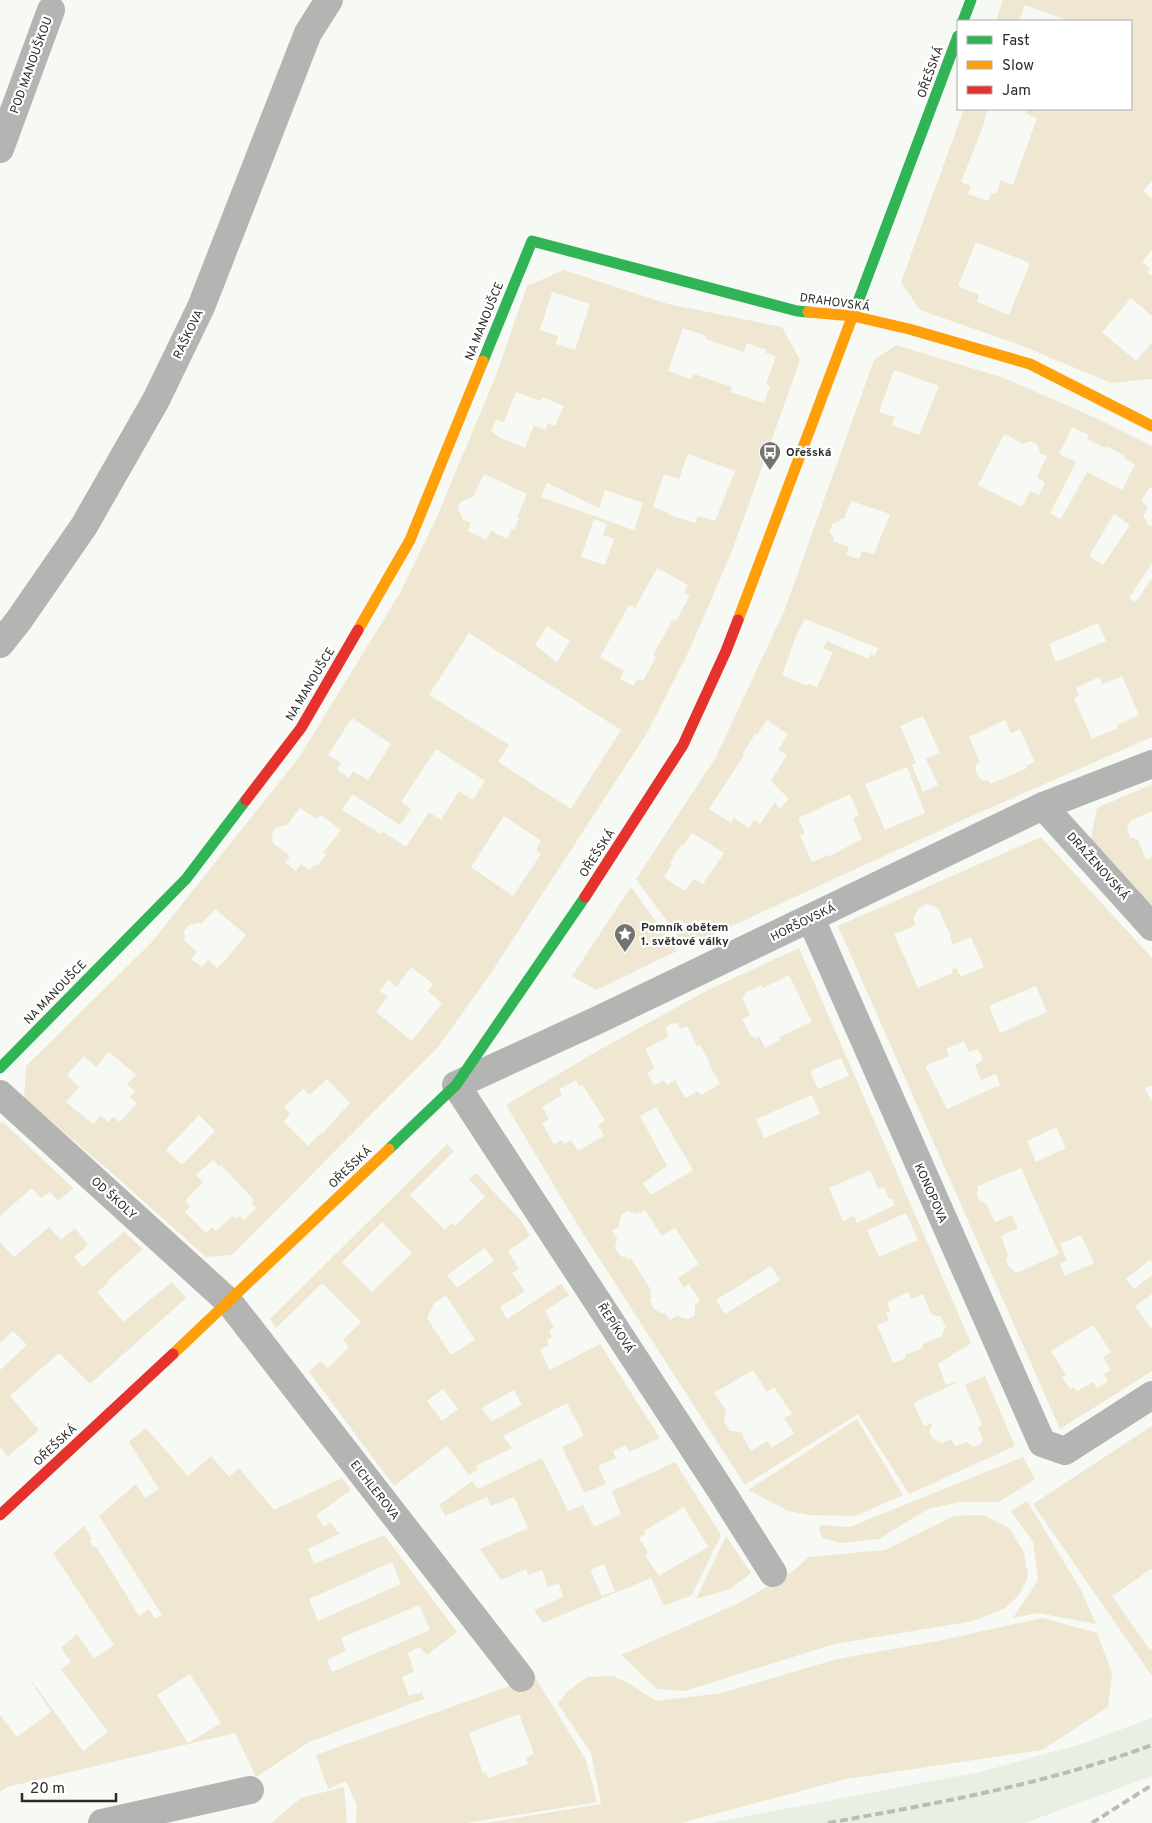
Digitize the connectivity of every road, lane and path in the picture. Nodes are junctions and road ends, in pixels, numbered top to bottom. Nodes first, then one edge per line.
1 (329, 0) edge
2 (971, 0) edge
3 (51, 10) dead end
4 (963, 20) edge
5 (957, 39) edge
6 (0, 149) edge
7 (532, 241) joint
8 (853, 316) junction
9 (1150, 421) edge
10 (0, 644) edge
11 (1152, 764) edge
12 (1043, 806) junction
13 (811, 919) junction
14 (1152, 926) edge
15 (0, 1068) edge
16 (456, 1085) junction
17 (0, 1094) edge
18 (229, 1302) junction
19 (1152, 1395) edge
20 (0, 1515) edge
21 (773, 1573) dead end
22 (521, 1678) dead end
23 (250, 1790) dead end
24 (102, 1823) edge

1 - 10 street, RAŠKOVA
2 - 4 street
3 - 6 street, POD MANOUŠKOU
5 - 8 street, OŘEŠSKÁ
7 - 8 street, DRAHOVSKÁ
7 - 15 street, NA MANOUŠCE
8 - 9 street, DRAHOVSKÁ
8 - 16 street, OŘEŠSKÁ
11 - 12 street, HORŠOVSKÁ
12 - 13 street, HORŠOVSKÁ
12 - 14 street, DRAŽENOVSKÁ
13 - 16 street, HORŠOVSKÁ
13 - 19 street, KONOPOVA
16 - 18 street, OŘEŠSKÁ
16 - 21 street, ŘEPÍKOVÁ
17 - 18 street, OD ŠKOLY
18 - 20 street, OŘEŠSKÁ
18 - 22 street, EICHLEROVA
23 - 24 street

